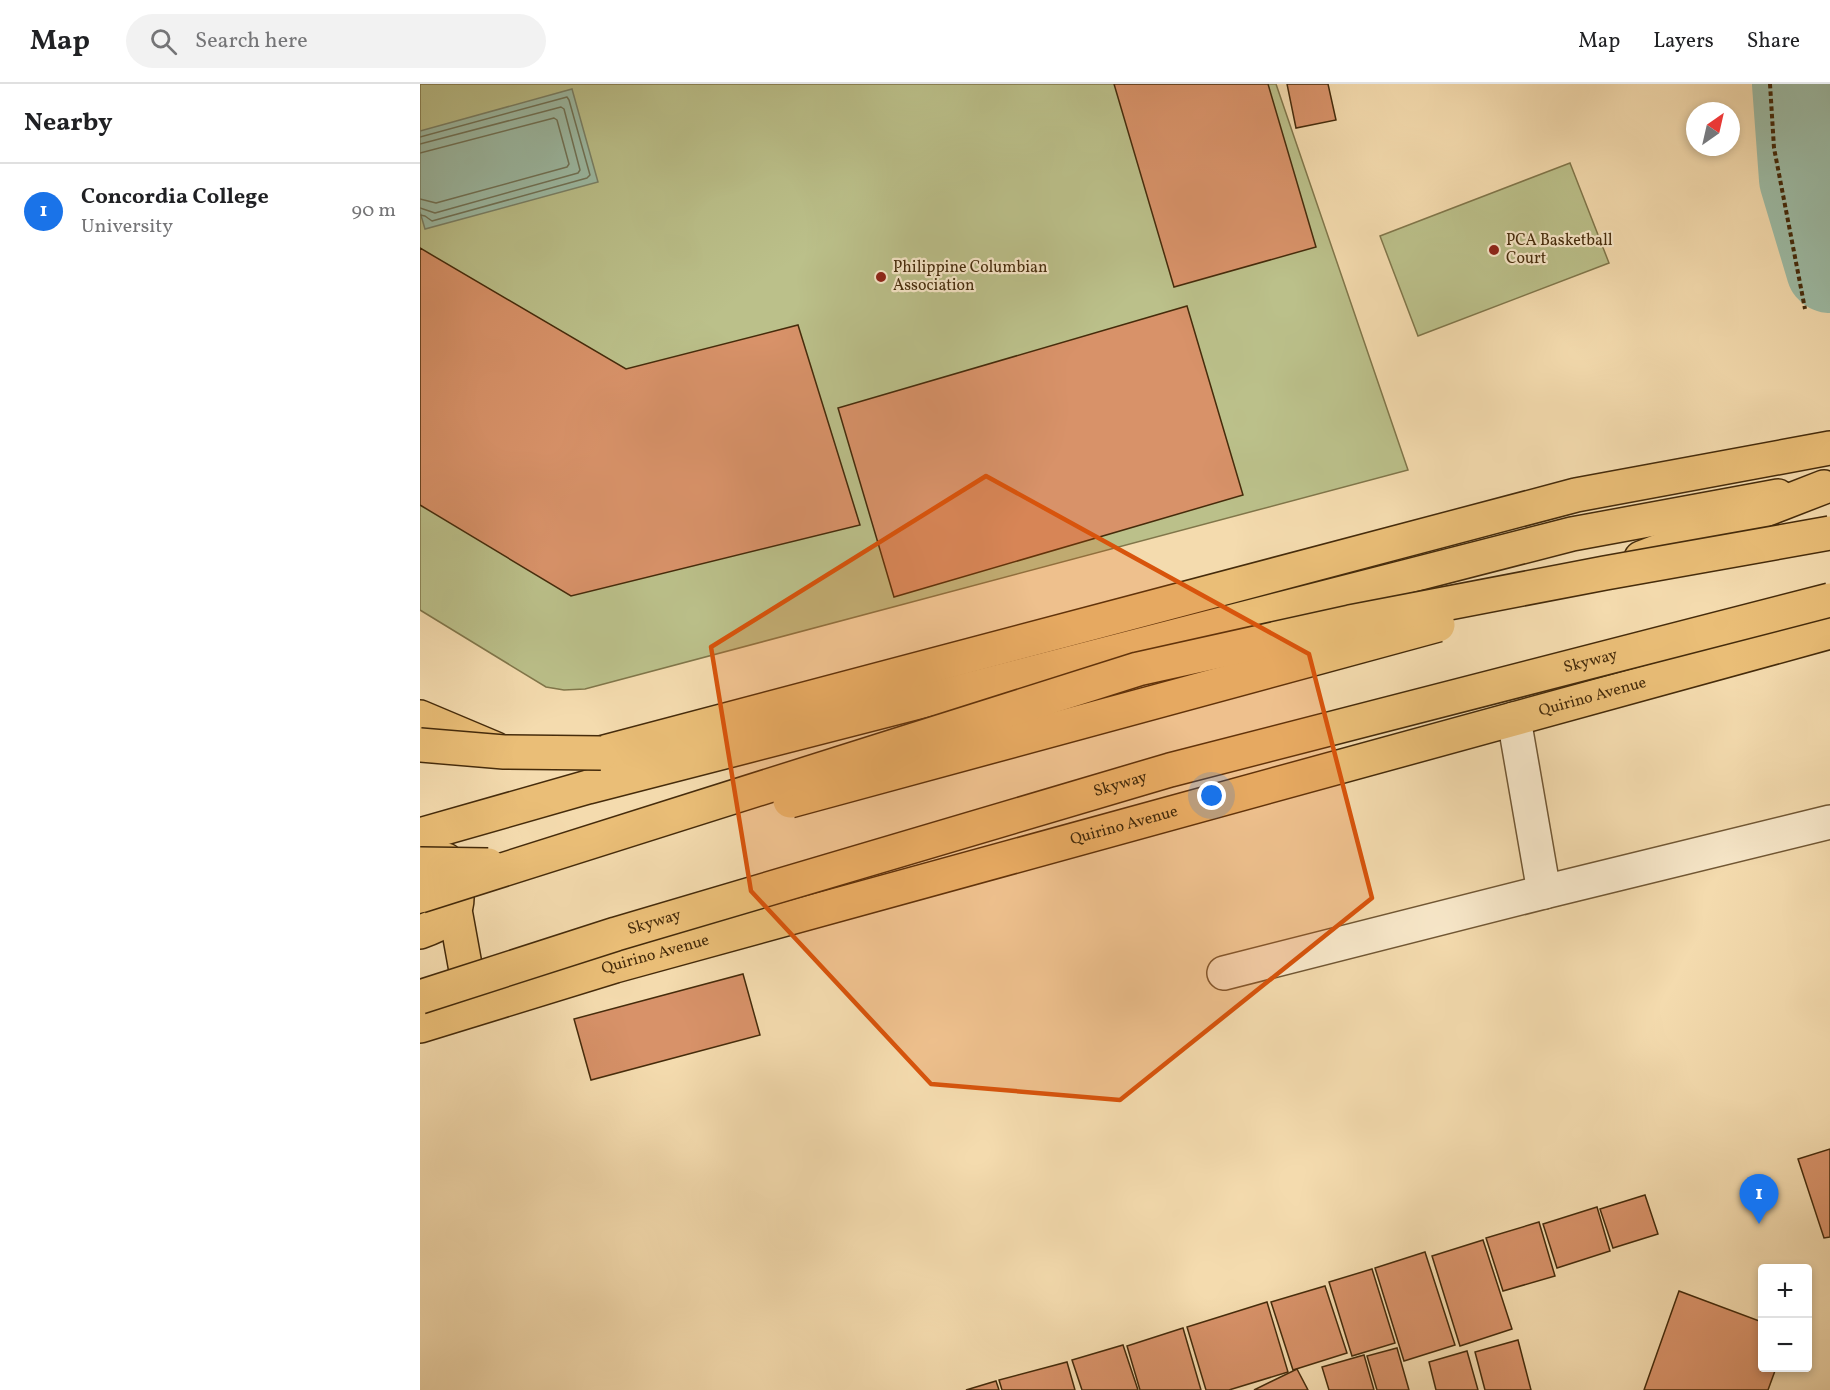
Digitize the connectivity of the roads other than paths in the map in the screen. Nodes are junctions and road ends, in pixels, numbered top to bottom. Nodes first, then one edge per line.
1 (1830, 448) edge
2 (1827, 487) edge
3 (1830, 533) edge
4 (1830, 600) edge
5 (1830, 632) edge
6 (420, 717) edge
7 (1514, 718) junction
8 (420, 731) edge
9 (420, 745) edge
10 (504, 752) junction
11 (639, 774) junction
12 (1830, 822) edge
13 (424, 826) edge
14 (420, 864) edge
15 (1544, 892) junction
16 (420, 896) edge
17 (455, 910) junction
18 (420, 932) edge
19 (1224, 973) dead end
20 (420, 997) edge
21 (473, 1010) junction
22 (420, 1026) edge

1 - 10 main road, bridge
2 - 11 main road
2 - 14 main road, bridge
3 - 16 main road, bridge
4 - 20 main road, Skyway, bridge
5 - 7 main road, Quirino Avenue
6 - 10 main road
7 - 15 lane
7 - 21 main road, Quirino Avenue
8 - 11 main road
9 - 10 main road, bridge
11 - 13 main road
12 - 15 lane
13 - 17 main road
15 - 19 lane
17 - 18 main road
17 - 21 main road
21 - 22 main road, Quirino Avenue

